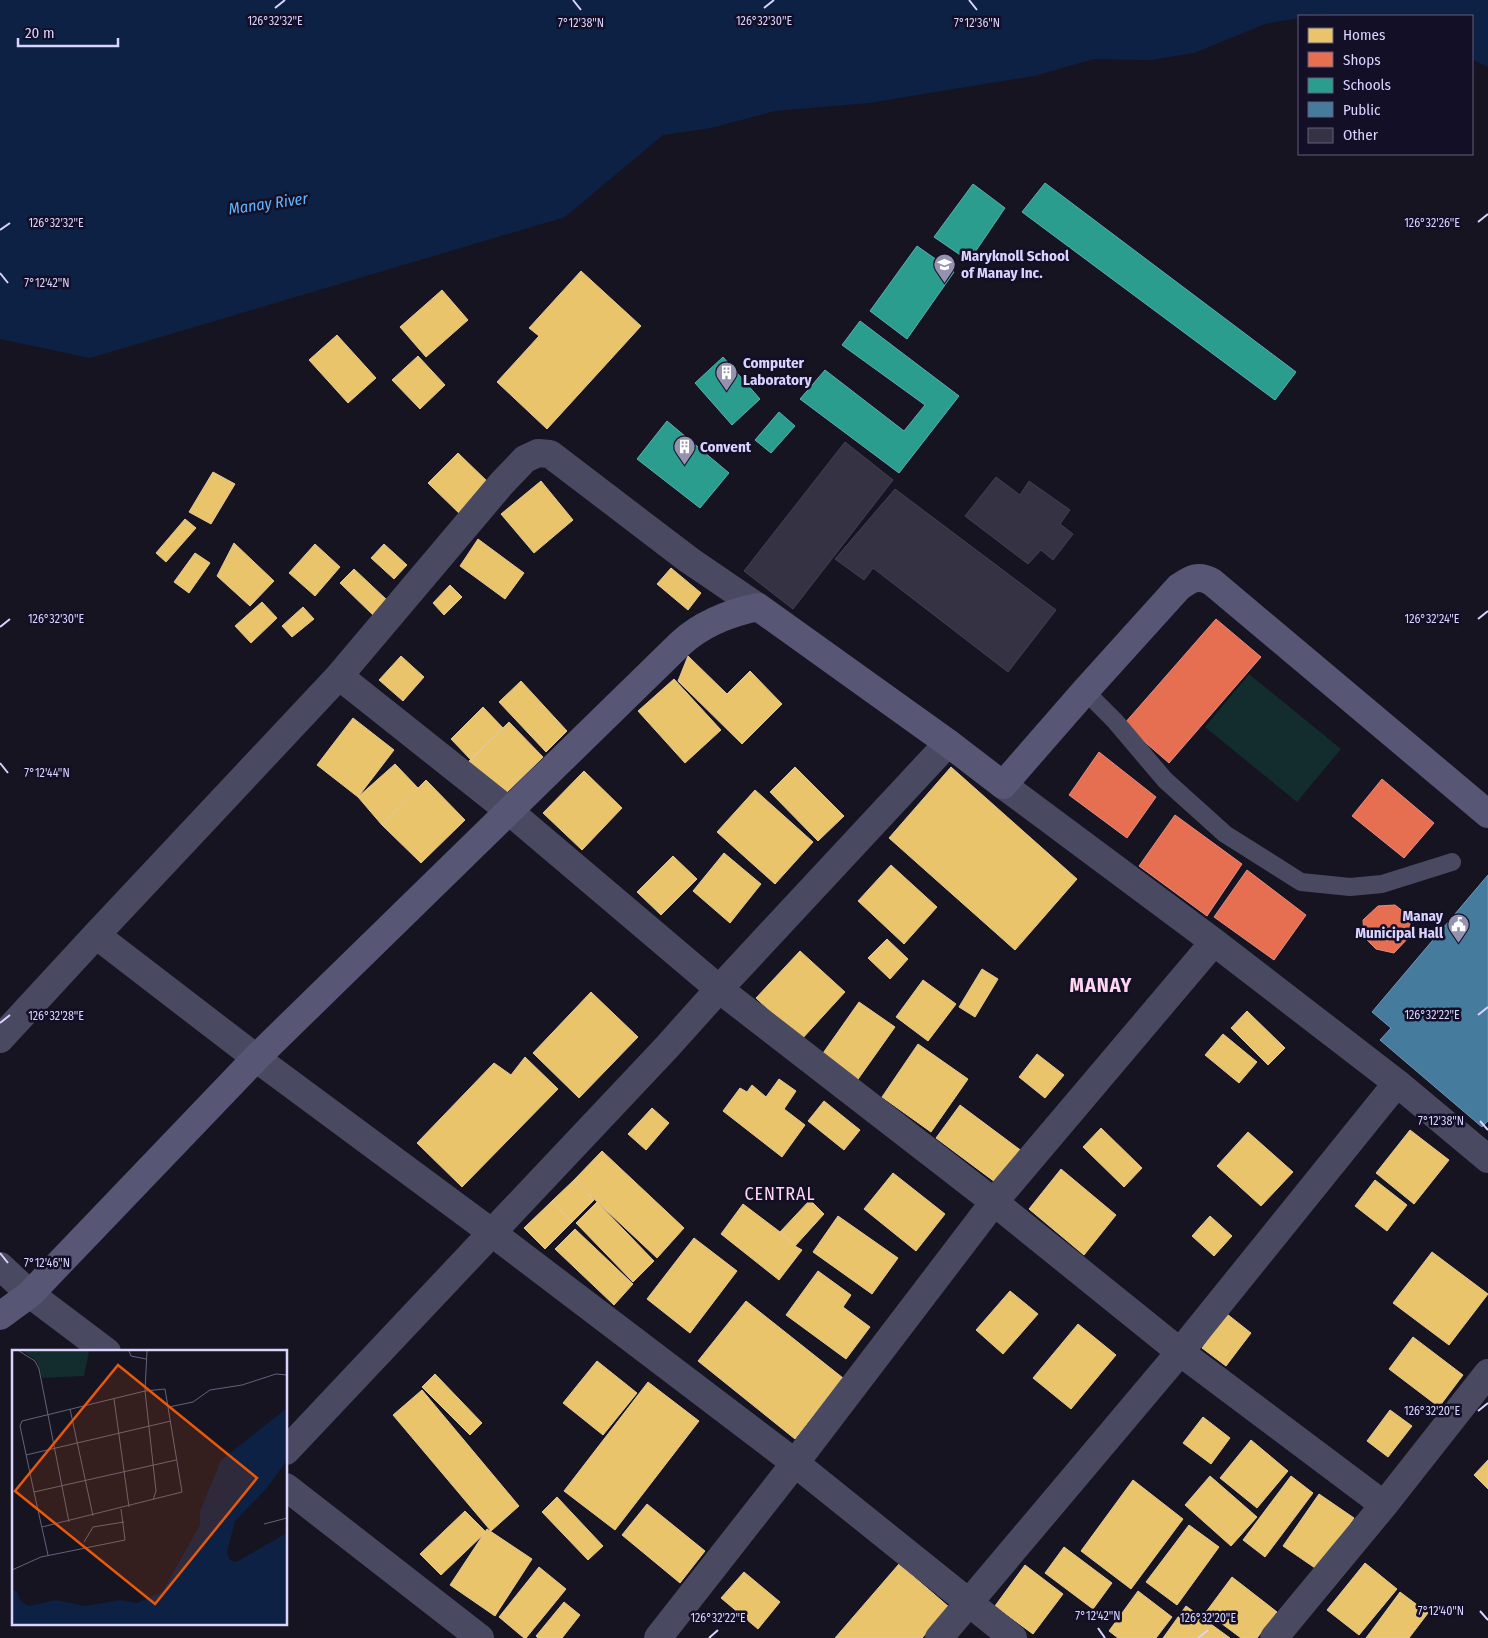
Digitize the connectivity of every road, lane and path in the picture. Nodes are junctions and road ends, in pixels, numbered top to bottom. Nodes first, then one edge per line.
1 (758, 607) junction
2 (339, 676) junction
3 (1085, 691) junction
4 (948, 743) junction
5 (1003, 785) junction
6 (509, 811) junction
7 (1488, 814) edge
8 (1452, 862) dead end
9 (96, 935) junction
10 (1214, 942) junction
11 (719, 989) junction
12 (3, 1031) edge
13 (256, 1058) junction
14 (1397, 1082) junction
15 (1488, 1159) edge
16 (994, 1202) junction
17 (491, 1232) junction
18 (0, 1266) edge
19 (30, 1294) junction
20 (0, 1316) edge
21 (104, 1350) edge
22 (1180, 1352) junction
23 (1488, 1373) edge
24 (288, 1449) edge
25 (795, 1463) junction
26 (288, 1489) edge
27 (1384, 1505) junction
28 (970, 1602) junction
29 (480, 1638) edge
30 (658, 1638) edge
31 (939, 1638) edge
32 (1013, 1638) edge
33 (1274, 1638) edge

1 - 2 street
1 - 4 street
1 - 6 street
2 - 6 street
2 - 9 street
3 - 5 street
3 - 7 street
3 - 8 lane
4 - 5 street
4 - 11 street
5 - 10 street
6 - 11 street
6 - 13 street
9 - 12 street
9 - 13 street
10 - 14 street
10 - 16 street
11 - 16 street
11 - 17 street
13 - 17 street
13 - 19 street
14 - 15 street
14 - 22 street
16 - 22 street
16 - 25 street
17 - 24 street
17 - 25 street
18 - 19 street
19 - 20 street
19 - 21 street
22 - 27 street
22 - 28 street
23 - 27 street
25 - 28 street
25 - 30 street
26 - 29 street
27 - 33 street
28 - 31 street
28 - 32 street

